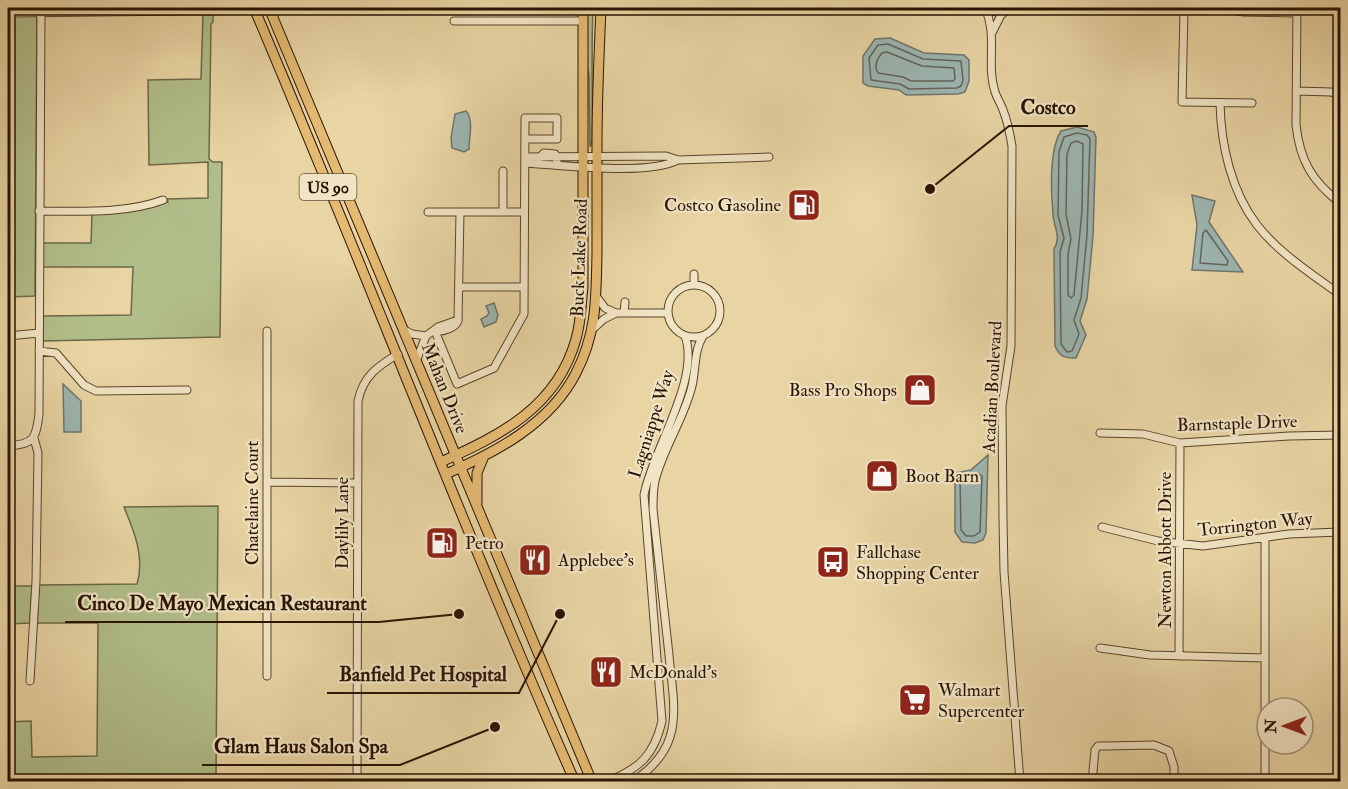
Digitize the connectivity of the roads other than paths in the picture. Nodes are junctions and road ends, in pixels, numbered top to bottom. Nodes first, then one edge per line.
1 (583, 8) edge
2 (595, 8) edge
3 (601, 8) edge
4 (606, 8) edge
5 (984, 8) edge
6 (1009, 8) edge
7 (1184, 8) edge
8 (1219, 8) edge
9 (254, 9) edge
10 (269, 9) edge
11 (1297, 10) edge
12 (8, 13) edge
13 (41, 13) junction
14 (454, 21) dead end
15 (583, 21) junction
16 (992, 33) junction
17 (599, 42) junction
18 (597, 69) junction
19 (1297, 91) junction
20 (1341, 95) edge
21 (1220, 103) junction
22 (1252, 103) dead end
23 (525, 139) junction
24 (584, 156) junction
25 (598, 156) junction
26 (769, 156) dead end
27 (525, 160) junction
28 (678, 160) junction
29 (557, 161) junction
30 (598, 166) junction
31 (584, 167) junction
32 (503, 171) dead end
33 (163, 200) dead end
34 (1341, 203) edge
35 (39, 211) junction
36 (428, 212) dead end
37 (460, 212) junction
38 (503, 212) junction
39 (524, 212) junction
40 (358, 259) junction
41 (379, 272) junction
42 (694, 274) dead end
43 (694, 285) junction
44 (459, 287) junction
45 (524, 287) junction
46 (1335, 291) dead end
47 (596, 296) junction
48 (625, 302) dead end
49 (616, 313) junction
50 (624, 313) junction
51 (668, 313) junction
52 (592, 329) junction
53 (404, 330) junction
54 (267, 331) dead end
55 (435, 331) junction
56 (39, 333) junction
57 (8, 336) edge
58 (426, 336) junction
59 (685, 336) junction
60 (703, 336) junction
61 (39, 351) junction
62 (398, 354) junction
63 (416, 363) junction
64 (187, 390) dead end
65 (680, 397) junction
66 (688, 399) junction
67 (698, 402) dead end
68 (1100, 433) dead end
69 (1341, 435) edge
70 (34, 438) junction
71 (1180, 443) junction
72 (8, 446) edge
73 (455, 456) junction
74 (484, 456) junction
75 (441, 462) junction
76 (460, 468) junction
77 (446, 474) junction
78 (267, 482) junction
79 (357, 483) junction
80 (650, 487) junction
81 (477, 509) junction
82 (1102, 527) dead end
83 (1341, 532) edge
84 (1266, 538) junction
85 (1180, 544) junction
86 (658, 560) junction
87 (649, 561) junction
88 (667, 634) junction
89 (656, 635) junction
90 (1100, 648) dead end
91 (520, 652) junction
92 (1179, 656) junction
93 (540, 658) junction
94 (1265, 658) junction
95 (267, 676) dead end
96 (30, 681) dead end
97 (357, 782) edge
98 (575, 782) edge
99 (592, 782) edge
100 (606, 782) edge
101 (632, 782) edge
102 (1020, 782) edge
103 (1092, 782) edge
104 (1174, 782) edge
105 (1265, 782) edge

1 - 15 main road, Buck Lake Road
2 - 18 main road
3 - 17 main road, Buck Lake Road
4 - 17 main road
5 - 6 street
5 - 16 street, Acadian Boulevard
6 - 16 street
7 - 21 street
8 - 11 street
9 - 10 street
9 - 13 street
9 - 40 main road, Mahan Drive / US 90
10 - 41 main road, Mahan Drive / US 90
11 - 19 street
12 - 13 street
13 - 35 street
14 - 15 street
15 - 24 main road, Buck Lake Road
16 - 102 street, Acadian Boulevard
17 - 18 main road, Buck Lake Road
18 - 25 main road, Buck Lake Road
19 - 20 street
19 - 34 street
21 - 22 street
21 - 46 street
23 - 23 street
23 - 27 street
24 - 25 street
24 - 29 street
24 - 31 main road, Buck Lake Road
25 - 28 street
25 - 30 main road, Buck Lake Road
26 - 28 street
27 - 29 street
27 - 29 street
27 - 39 street
28 - 30 street
29 - 31 street
30 - 31 street
30 - 47 main road, Buck Lake Road
31 - 73 main road, Buck Lake Road
32 - 38 street
33 - 35 street
35 - 56 street
36 - 37 street
37 - 38 street
37 - 44 street
38 - 39 street
39 - 45 street
40 - 41 main road
40 - 62 main road, Mahan Drive / US 90
41 - 53 main road, Mahan Drive / US 90
42 - 43 street
43 - 51 street
43 - 60 street
44 - 45 street
44 - 55 street
45 - 55 street
47 - 49 street
47 - 52 main road, Buck Lake Road
48 - 50 street
49 - 50 street
49 - 52 street
50 - 51 street
51 - 59 street
52 - 74 main road, Buck Lake Road
53 - 58 street
53 - 63 main road, Mahan Drive / US 90
54 - 78 street, Chatelaine Court
55 - 58 street
56 - 57 street
56 - 61 street
58 - 63 street
59 - 60 street
59 - 65 street, Lagniappe Way
60 - 66 street, Lagniappe Way
61 - 64 street
61 - 70 street
62 - 75 main road, Mahan Drive / US 90
62 - 79 street, Daylily Lane
63 - 73 main road, Mahan Drive / US 90
65 - 66 street
65 - 80 street, Lagniappe Way
66 - 67 street
66 - 80 street, Lagniappe Way
68 - 71 street, Barnstaple Drive
69 - 71 street, Barnstaple Drive
70 - 72 street
70 - 96 street
71 - 85 street, Newton Abbott Drive
73 - 75 main road, Buck Lake Road
73 - 76 main road, Mahan Drive / US 90
74 - 76 main road, Buck Lake Road
74 - 81 main road
75 - 77 main road, Mahan Drive / US 90
76 - 77 main road, Buck Lake Road
76 - 81 main road, Mahan Drive / US 90
77 - 91 main road, Mahan Drive / US 90
78 - 79 street
78 - 95 street, Chatelaine Court
79 - 97 street, Daylily Lane
80 - 86 street, Lagniappe Way
80 - 87 street, Lagniappe Way
81 - 93 main road, Mahan Drive / US 90
82 - 85 street, Torrington Way
83 - 84 street, Torrington Way
84 - 85 street, Torrington Way
84 - 94 street
85 - 92 street, Newton Abbott Drive
86 - 87 street
86 - 88 street, Lagniappe Way
87 - 89 street, Lagniappe Way
88 - 89 street
88 - 101 street, Lagniappe Way
89 - 100 street, Lagniappe Way
90 - 92 street
91 - 93 main road
91 - 98 main road, Mahan Drive / US 90
92 - 94 street
93 - 99 main road, Mahan Drive / US 90
94 - 105 street
103 - 104 street

